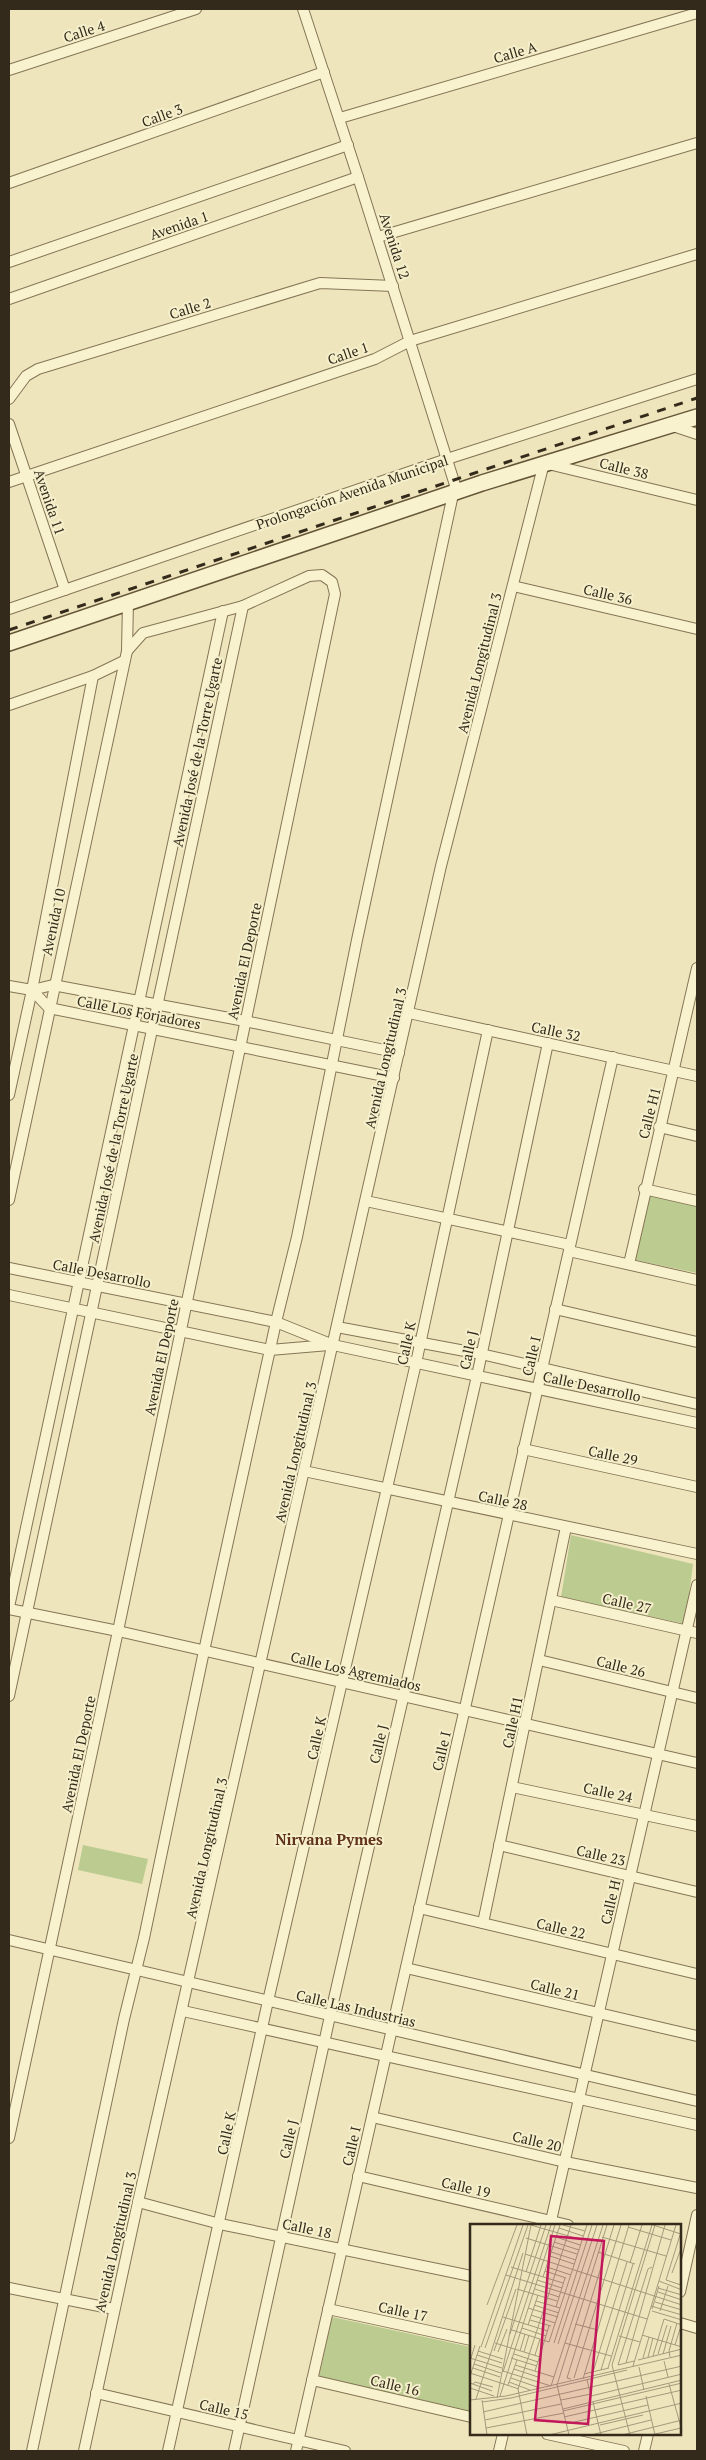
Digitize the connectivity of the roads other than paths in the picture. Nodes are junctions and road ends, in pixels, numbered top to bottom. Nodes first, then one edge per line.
1 (196, 9) edge
2 (303, 9) edge
3 (697, 13) edge
4 (9, 70) edge
5 (324, 72) junction
6 (340, 118) junction
7 (697, 143) edge
8 (348, 144) junction
9 (358, 176) junction
10 (9, 184) edge
11 (378, 237) junction
12 (697, 254) edge
13 (9, 262) edge
14 (393, 286) junction
15 (9, 300) edge
16 (410, 341) junction
17 (697, 379) edge
18 (9, 399) edge
19 (697, 417) edge
20 (9, 424) edge
21 (673, 426) junction
22 (697, 434) edge
23 (447, 459) junction
24 (544, 463) junction
25 (26, 476) junction
26 (9, 482) edge
27 (452, 493) junction
28 (697, 500) edge
29 (513, 586) junction
30 (66, 590) junction
31 (128, 601) junction
32 (243, 606) junction
33 (9, 609) edge
34 (223, 611) junction
35 (697, 629) edge
36 (9, 643) edge
37 (127, 650) junction
38 (124, 662) junction
39 (93, 676) junction
40 (9, 705) edge
41 (697, 968) edge
42 (53, 985) junction
43 (9, 986) edge
44 (32, 990) junction
45 (138, 1001) junction
46 (156, 1004) junction
47 (49, 1008) junction
48 (409, 1013) junction
49 (245, 1021) junction
50 (134, 1025) junction
51 (152, 1029) junction
52 (488, 1030) junction
53 (336, 1040) junction
54 (548, 1043) junction
55 (240, 1045) junction
56 (399, 1053) junction
57 (613, 1057) junction
58 (332, 1064) junction
59 (674, 1071) junction
60 (697, 1076) edge
61 (394, 1078) junction
62 (9, 1095) edge
63 (659, 1127) junction
64 (697, 1136) edge
65 (644, 1189) junction
66 (9, 1200) edge
67 (366, 1201) junction
68 (697, 1201) edge
69 (447, 1218) junction
70 (508, 1232) junction
71 (569, 1248) junction
72 (629, 1264) junction
73 (9, 1268) edge
74 (697, 1280) edge
75 (80, 1283) junction
76 (98, 1286) junction
77 (9, 1295) edge
78 (186, 1304) junction
79 (74, 1309) junction
80 (555, 1309) junction
81 (92, 1313) junction
82 (276, 1322) junction
83 (337, 1327) junction
84 (180, 1332) junction
85 (697, 1342) edge
86 (420, 1344) junction
87 (333, 1345) junction
88 (270, 1350) junction
89 (481, 1354) junction
90 (416, 1362) junction
91 (542, 1368) junction
92 (477, 1376) junction
93 (537, 1388) junction
94 (697, 1404) edge
95 (697, 1423) edge
96 (524, 1449) junction
97 (304, 1471) junction
98 (697, 1488) edge
99 (387, 1489) junction
100 (448, 1502) junction
101 (509, 1515) junction
102 (566, 1527) junction
103 (697, 1554) edge
104 (697, 1585) edge
105 (551, 1600) junction
106 (9, 1608) edge
107 (26, 1612) junction
108 (118, 1631) junction
109 (692, 1632) edge
110 (204, 1651) junction
111 (539, 1660) junction
112 (262, 1664) junction
113 (343, 1682) junction
114 (673, 1692) junction
115 (403, 1695) junction
116 (9, 1696) edge
117 (697, 1698) edge
118 (464, 1711) junction
119 (525, 1725) junction
120 (658, 1755) junction
121 (697, 1763) edge
122 (512, 1786) junction
123 (645, 1814) junction
124 (697, 1826) edge
125 (499, 1845) junction
126 (630, 1876) junction
127 (697, 1892) edge
128 (419, 1908) junction
129 (482, 1923) junction
130 (9, 1940) edge
131 (50, 1950) junction
132 (613, 1954) junction
133 (406, 1968) junction
134 (137, 1970) junction
135 (697, 1974) edge
136 (189, 1982) junction
137 (268, 2001) junction
138 (183, 2011) junction
139 (599, 2014) junction
140 (330, 2016) junction
141 (262, 2029) junction
142 (392, 2031) junction
143 (697, 2036) edge
144 (325, 2043) junction
145 (386, 2056) junction
146 (585, 2075) junction
147 (579, 2099) junction
148 (697, 2101) edge
149 (372, 2116) junction
150 (697, 2126) edge
151 (9, 2138) edge
152 (565, 2162) junction
153 (358, 2176) junction
154 (697, 2188) edge
155 (138, 2202) junction
156 (697, 2215) edge
157 (551, 2223) edge
158 (220, 2224) junction
159 (280, 2236) junction
160 (342, 2249) junction
161 (684, 2250) edge
162 (470, 2276) edge
163 (681, 2282) edge
164 (9, 2288) edge
165 (64, 2299) junction
166 (114, 2309) junction
167 (328, 2309) junction
168 (681, 2323) edge
169 (697, 2328) edge
170 (470, 2340) edge
171 (312, 2380) junction
172 (96, 2393) junction
173 (176, 2412) junction
174 (470, 2417) edge
175 (239, 2427) junction
176 (503, 2435) edge
177 (552, 2435) edge
178 (648, 2435) edge
179 (297, 2446) edge
180 (32, 2451) edge
181 (84, 2451) edge
182 (168, 2451) edge
183 (234, 2451) edge
184 (345, 2451) edge
185 (499, 2451) edge
186 (624, 2451) edge
187 (644, 2451) edge

1 - 4 street, Calle 4
2 - 5 street, Avenida 12
3 - 6 street, Calle A
5 - 6 street, Avenida 12
5 - 10 street, Calle 3
6 - 8 street, Avenida 12
7 - 11 street
8 - 9 street, Avenida 12
8 - 13 street, Avenida 1
9 - 11 street, Avenida 12
9 - 15 street, Avenida 1
11 - 14 street, Avenida 12
12 - 16 street, Calle 1
14 - 16 street, Avenida 12
14 - 18 street, Calle 2
16 - 23 street, Avenida 12
16 - 25 street, Calle 1
17 - 23 street, Prolongación Avenida Municipal
19 - 21 main road
20 - 25 street, Avenida 11
21 - 22 street
21 - 24 main road
23 - 27 street, Avenida 12
23 - 30 street, Prolongación Avenida Municipal
24 - 27 main road
24 - 28 street, Calle 38
24 - 29 street, Avenida Longitudinal 3
25 - 26 street, Calle 1
25 - 30 street, Avenida 11
27 - 31 main road
27 - 53 street, Avenida 12
29 - 35 street, Calle 36
29 - 48 street, Avenida Longitudinal 3
30 - 33 street, Prolongación Avenida Municipal
31 - 36 main road
31 - 37 street, Avenida 10
32 - 34 street
32 - 46 street, Avenida José de la Torre Ugarte
32 - 49 street, Avenida El Deporte
34 - 37 street
34 - 45 street, Avenida José de la Torre Ugarte
37 - 38 street, Avenida 10
38 - 39 street
38 - 42 street, Avenida 10
39 - 40 street
39 - 44 street, Avenida 10
41 - 59 street, Calle H1
42 - 44 street, Calle Los Forjadores
42 - 45 street, Calle Los Forjadores
42 - 47 street, Avenida 10
43 - 44 street, Calle Los Forjadores
44 - 47 street
44 - 62 street, Avenida 10
45 - 46 street, Calle Los Forjadores
45 - 50 street, Avenida José de la Torre Ugarte
46 - 49 street, Calle Los Forjadores
46 - 51 street, Avenida José de la Torre Ugarte
47 - 50 street, Calle Los Forjadores
47 - 66 street, Avenida 10
48 - 52 street, Calle 32
48 - 56 street, Avenida Longitudinal 3
49 - 53 street, Calle Los Forjadores
49 - 55 street, Avenida El Deporte
50 - 51 street, Calle Los Forjadores
50 - 75 street, Avenida José de la Torre Ugarte
51 - 55 street, Calle Los Forjadores
51 - 76 street, Avenida José de la Torre Ugarte
52 - 54 street, Calle 32
52 - 69 street, Calle K
53 - 56 street, Calle Los Forjadores
53 - 58 street, Avenida 12
54 - 57 street, Calle 32
54 - 70 street, Calle J
55 - 58 street, Calle Los Forjadores
55 - 78 street, Avenida El Deporte
56 - 61 street, Avenida Longitudinal 3
57 - 59 street, Calle 32
57 - 71 street, Calle I
58 - 61 street, Calle Los Forjadores
58 - 82 street, Avenida 12
59 - 60 street, Calle 32
59 - 63 street, Calle H1
61 - 67 street, Avenida Longitudinal 3
63 - 64 street
63 - 65 street, Calle H1
65 - 68 street
65 - 72 street, Calle H1
67 - 69 street
67 - 83 street, Avenida Longitudinal 3
69 - 70 street
69 - 86 street, Calle K
70 - 71 street
70 - 89 street, Calle J
71 - 72 street
71 - 80 street, Calle I
72 - 74 street
73 - 75 street, Calle Desarrollo
75 - 76 street, Calle Desarrollo
75 - 79 street, Avenida José de la Torre Ugarte
76 - 78 street, Calle Desarrollo
76 - 81 street, Avenida José de la Torre Ugarte
77 - 79 street, Calle Desarrollo
78 - 82 street, Calle Desarrollo
78 - 84 street, Avenida El Deporte
79 - 81 street, Calle Desarrollo
79 - 106 street, Avenida José de la Torre Ugarte
80 - 85 street
80 - 91 street, Calle I
81 - 84 street, Calle Desarrollo
81 - 107 street, Avenida José de la Torre Ugarte
82 - 87 street, Calle Desarrollo
82 - 88 street, Avenida 12
83 - 86 street, Calle Desarrollo
83 - 87 street, Avenida Longitudinal 3
84 - 88 street, Calle Desarrollo
84 - 108 street, Avenida El Deporte
86 - 89 street, Calle Desarrollo
86 - 90 street, Calle K
87 - 88 street, Calle Desarrollo
87 - 90 street, Calle Desarrollo
87 - 97 street, Avenida Longitudinal 3
88 - 110 street, Avenida 12
89 - 91 street, Calle Desarrollo
89 - 92 street, Calle J
90 - 92 street, Calle Desarrollo
90 - 99 street, Calle K
91 - 93 street, Calle I
91 - 94 street, Calle Desarrollo
92 - 93 street, Calle Desarrollo
92 - 100 street, Calle J
93 - 95 street, Calle Desarrollo
93 - 96 street, Calle I
96 - 98 street, Calle 29
96 - 101 street, Calle I
97 - 99 street, Calle 28
97 - 112 street, Avenida Longitudinal 3
99 - 100 street, Calle 28
99 - 113 street, Calle K
100 - 101 street, Calle 28
100 - 115 street, Calle J
101 - 102 street, Calle 28
101 - 118 street, Calle I
102 - 103 street, Calle 28
102 - 105 street, Calle H1
104 - 109 street, Calle H
105 - 109 street, Calle 27
105 - 111 street, Calle H1
106 - 107 street, Calle Los Agremiados
107 - 108 street, Calle Los Agremiados
107 - 116 street, Avenida José de la Torre Ugarte
108 - 110 street, Calle Los Agremiados
108 - 131 street, Avenida El Deporte
109 - 114 street, Calle H
110 - 112 street, Calle Los Agremiados
110 - 134 street, Avenida 12
111 - 114 street, Calle 26
111 - 119 street, Calle H1
112 - 113 street, Calle Los Agremiados
112 - 136 street, Avenida Longitudinal 3
113 - 115 street, Calle Los Agremiados
113 - 137 street, Calle K
114 - 117 street, Calle 26
114 - 120 street, Calle H
115 - 118 street, Calle Los Agremiados
115 - 140 street, Calle J
118 - 119 street, Calle Los Agremiados
118 - 128 street, Calle I
119 - 120 street, Calle Los Agremiados
119 - 122 street, Calle H1
120 - 121 street, Calle Los Agremiados
120 - 123 street, Calle H
122 - 123 street, Calle 24
122 - 125 street, Calle H1
123 - 124 street, Calle 24
123 - 126 street, Calle H
125 - 126 street, Calle 23
125 - 129 street, Calle H1
126 - 127 street, Calle 23
126 - 132 street, Calle H
128 - 129 street, Calle 22
128 - 133 street, Calle I
129 - 132 street, Calle 22
130 - 131 street, Calle Las Industrias
131 - 134 street, Calle Las Industrias
131 - 151 street, Avenida El Deporte
132 - 135 street, Calle 22
132 - 139 street, Calle H
133 - 139 street, Calle 21
133 - 142 street, Calle I
134 - 136 street, Calle Las Industrias
134 - 165 street, Avenida 12
136 - 137 street, Calle Las Industrias
136 - 138 street, Avenida Longitudinal 3
137 - 140 street, Calle Las Industrias
137 - 141 street, Calle K
138 - 141 street
138 - 155 street, Avenida Longitudinal 3
139 - 143 street, Calle 21
139 - 146 street, Calle H
140 - 142 street, Calle Las Industrias
140 - 144 street, Calle J
141 - 144 street
141 - 158 street, Calle K
142 - 145 street, Calle I
142 - 146 street, Calle Las Industrias
144 - 145 street
144 - 159 street, Calle J
145 - 147 street
145 - 149 street, Calle I
146 - 147 street, Calle H
146 - 148 street, Calle Las Industrias
147 - 150 street
147 - 152 street, Calle H
149 - 152 street, Calle 20
149 - 153 street, Calle I
152 - 154 street, Calle 20
152 - 157 street, Calle H
153 - 157 street, Calle 19
153 - 160 street, Calle I
155 - 158 street, Calle 18
155 - 166 street, Avenida Longitudinal 3
156 - 161 street
158 - 159 street, Calle 18
158 - 173 street, Calle K
159 - 160 street, Calle 18
159 - 175 street, Calle J
160 - 162 street, Calle 18
160 - 167 street, Calle I
161 - 163 street
164 - 165 street
165 - 166 street
165 - 180 street, Avenida 12
166 - 172 street, Avenida Longitudinal 3
167 - 170 street, Calle 17
167 - 171 street, Calle I
168 - 169 street
171 - 174 street, Calle 16
171 - 179 street, Calle I
172 - 173 street, Calle 15
172 - 181 street, Avenida Longitudinal 3
173 - 175 street, Calle 15
173 - 182 street, Calle K
175 - 179 street, Calle 15
175 - 183 street, Calle J
176 - 185 street
177 - 186 street
178 - 187 street
179 - 184 street, Calle 15

